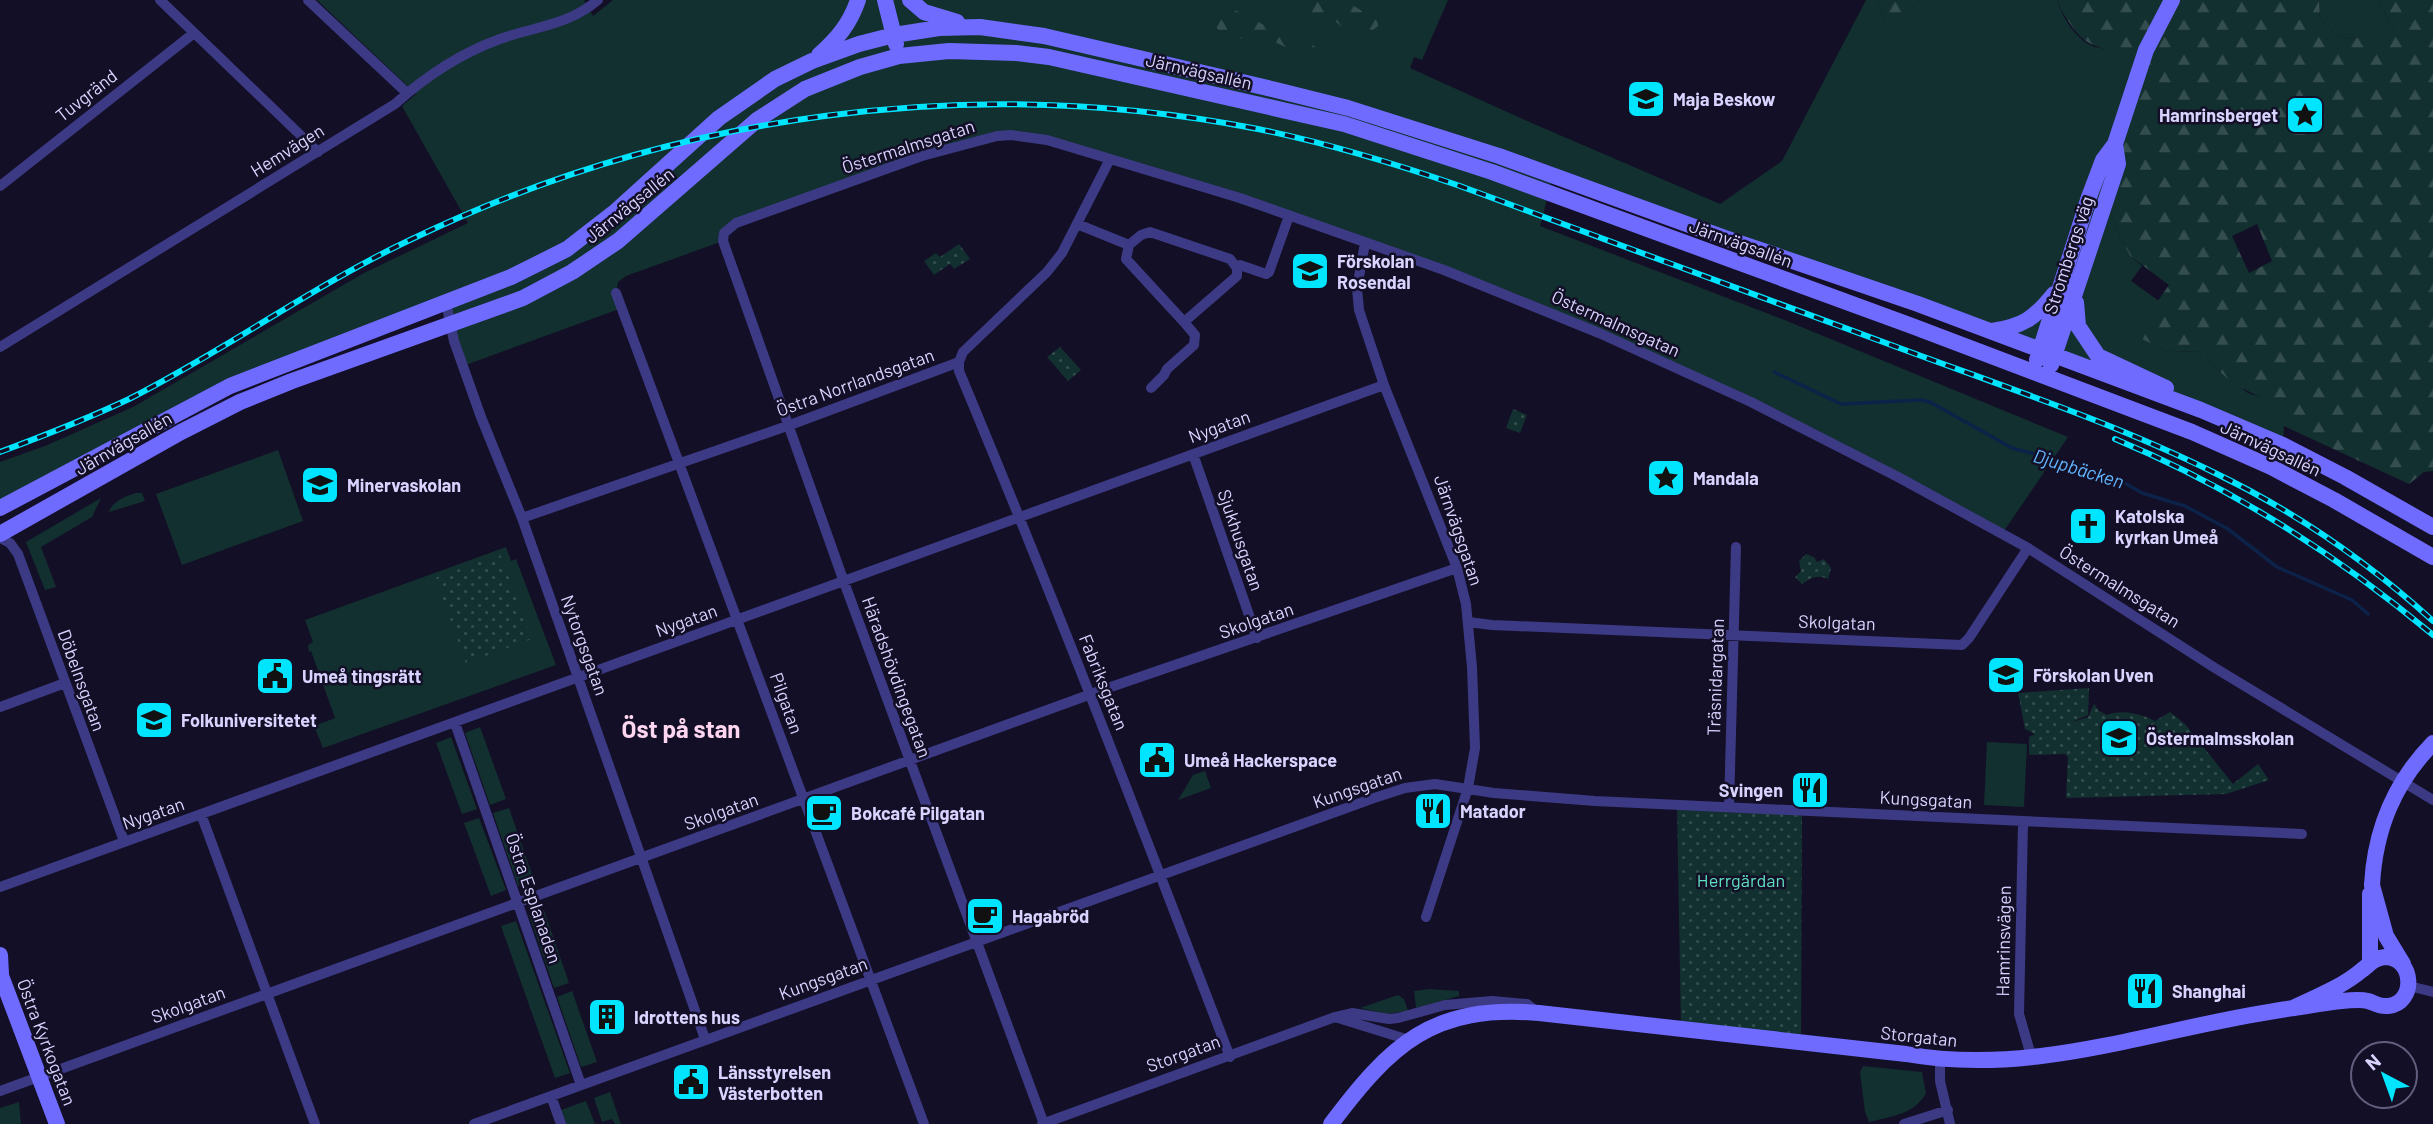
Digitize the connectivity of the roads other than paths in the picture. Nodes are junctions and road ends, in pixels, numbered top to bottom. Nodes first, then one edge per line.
1 (160, 0) edge
2 (308, 0) edge
3 (598, 0) edge
4 (858, 0) edge
5 (885, 0) edge
6 (910, 0) edge
7 (2172, 0) edge
8 (980, 27) junction
9 (194, 33) junction
10 (894, 35) junction
11 (899, 56) junction
12 (812, 61) junction
13 (407, 93) junction
14 (317, 152) junction
15 (1110, 159) junction
16 (0, 186) edge
17 (1289, 216) junction
18 (1077, 224) junction
19 (723, 241) joint
20 (1365, 243) junction
21 (1129, 245) junction
22 (1237, 268) junction
23 (2067, 288) junction
24 (616, 293) dead end
25 (446, 303) junction
26 (1184, 322) junction
27 (452, 324) junction
28 (1990, 331) junction
29 (0, 347) edge
30 (2049, 353) junction
31 (959, 362) junction
32 (2038, 374) junction
33 (1384, 385) junction
34 (1151, 388) dead end
35 (2201, 410) junction
36 (790, 425) junction
37 (1193, 454) junction
38 (680, 462) junction
39 (0, 508) edge
40 (522, 518) junction
41 (1020, 518) junction
42 (2433, 527) edge
43 (0, 536) edge
44 (1736, 547) dead end
45 (2028, 548) junction
46 (2433, 557) edge
47 (1457, 568) junction
48 (844, 582) junction
49 (738, 620) junction
50 (1468, 622) junction
51 (1734, 636) junction
52 (1257, 638) junction
53 (579, 678) junction
54 (65, 683) junction
55 (1090, 695) junction
56 (0, 707) edge
57 (455, 723) junction
58 (2433, 743) edge
59 (909, 761) junction
60 (1468, 788) junction
61 (803, 799) junction
62 (2433, 800) edge
63 (1729, 807) junction
64 (201, 814) junction
65 (2023, 823) junction
66 (2302, 834) dead end
67 (124, 841) junction
68 (642, 859) junction
69 (1160, 876) junction
70 (2372, 885) junction
71 (0, 887) edge
72 (517, 902) junction
73 (1426, 917) dead end
74 (978, 942) junction
75 (0, 955) edge
76 (2368, 961) junction
77 (2404, 966) junction
78 (0, 974) edge
79 (870, 979) junction
80 (2409, 986) junction
81 (2433, 992) edge
82 (267, 994) junction
83 (2368, 1001) junction
84 (2293, 1008) junction
85 (1539, 1013) junction
86 (1335, 1017) junction
87 (705, 1039) junction
88 (1409, 1040) junction
89 (1230, 1056) junction
90 (2032, 1059) junction
91 (1940, 1060) junction
92 (39, 1077) junction
93 (580, 1085) junction
94 (0, 1091) edge
95 (551, 1096) junction
96 (1948, 1110) junction
97 (57, 1124) edge
98 (315, 1124) edge
99 (474, 1124) edge
100 (561, 1124) edge
101 (924, 1124) edge
102 (1044, 1124) edge
103 (1331, 1124) edge
104 (1904, 1124) edge
105 (1950, 1124) edge

1 - 9 street
2 - 13 street
3 - 13 street, Hemvägen
4 - 12 main road
5 - 10 main road
6 - 8 main road
7 - 23 main road, Strombergs väg
8 - 10 main road, Järnvägsallén
8 - 28 main road, Järnvägsallén
9 - 14 street
9 - 16 street, Tuvgränd
10 - 11 main road
10 - 12 main road, Järnvägsallén
11 - 27 main road, Järnvägsallén
11 - 32 main road, Järnvägsallén
12 - 25 main road, Järnvägsallén
13 - 14 street, Hemvägen
14 - 29 street, Hemvägen
15 - 17 street, Östermalmsgatan
15 - 18 street, Östra Norrlandsgatan
15 - 19 street, Östermalmsgatan
17 - 20 street, Östermalmsgatan
17 - 22 street
18 - 21 street
18 - 31 street, Östra Norrlandsgatan
19 - 36 street, Häradshövdingegatan
20 - 33 street, Järnvägsgatan
20 - 45 street, Östermalmsgatan
21 - 22 street
21 - 26 street
22 - 26 street
23 - 28 main road
23 - 30 main road, Strombergs väg
23 - 35 main road
24 - 38 street, Pilgatan
25 - 27 street, Nytorgsgatan
25 - 39 main road, Järnvägsallén
26 - 34 street
27 - 40 street, Nytorgsgatan
27 - 43 main road, Järnvägsallén
28 - 30 main road, Järnvägsallén
30 - 32 main road, Strombergs väg
30 - 35 main road, Järnvägsallén
31 - 36 street, Östra Norrlandsgatan
31 - 41 street, Fabriksgatan
32 - 46 main road, Järnvägsallén
33 - 37 street, Nygatan
33 - 47 street, Järnvägsgatan
35 - 42 main road, Järnvägsallén
36 - 38 street, Östra Norrlandsgatan
36 - 48 street, Häradshövdingegatan
37 - 41 street, Nygatan
37 - 52 street, Sjukhusgatan
38 - 40 street, Östra Norrlandsgatan
38 - 49 street, Pilgatan
40 - 53 street, Nytorgsgatan
41 - 48 street, Nygatan
41 - 55 street, Fabriksgatan
43 - 54 street, Döbelnsgatan
44 - 51 street, Träsnidargatan
45 - 51 street, Skolgatan
45 - 62 street, Östermalmsgatan
47 - 50 street, Järnvägsgatan
47 - 52 street, Skolgatan
48 - 49 street, Nygatan
48 - 59 street, Häradshövdingegatan
49 - 53 street, Nygatan
49 - 61 street, Pilgatan
50 - 51 street, Skolgatan
50 - 60 street, Järnvägsgatan
51 - 63 street, Träsnidargatan
52 - 55 street, Skolgatan
53 - 57 street, Nygatan
53 - 68 street, Nytorgsgatan
54 - 56 street
54 - 67 street, Döbelnsgatan
55 - 59 street, Skolgatan
55 - 69 street, Fabriksgatan
57 - 64 street, Nygatan
57 - 72 street, Östra Esplanaden
58 - 70 main road, bridge
59 - 61 street, Skolgatan
59 - 74 street, Häradshövdingegatan
60 - 63 street, Kungsgatan
60 - 69 street, Kungsgatan
60 - 73 street, Järnvägsgatan
61 - 68 street, Skolgatan
61 - 79 street, Pilgatan
63 - 65 street, Kungsgatan
64 - 67 street, Nygatan
64 - 82 street
65 - 66 street, Kungsgatan
65 - 90 street, Hamrinsvägen
67 - 71 street, Nygatan
68 - 72 street, Skolgatan
68 - 87 street, Nytorgsgatan
69 - 74 street, Kungsgatan
69 - 89 street, Fabriksgatan
70 - 76 main road
70 - 77 main road
72 - 82 street, Skolgatan
72 - 93 street, Östra Esplanaden
74 - 79 street, Kungsgatan
74 - 102 street, Häradshövdingegatan
75 - 78 main road, Östra Kyrkogatan
76 - 77 main road
76 - 83 main road
76 - 84 main road, Storgatan
77 - 80 main road
78 - 92 main road, Östra Kyrkogatan
79 - 87 street, Kungsgatan
79 - 101 street, Pilgatan
80 - 81 street
80 - 83 main road, Storgatan
82 - 92 street, Skolgatan
82 - 98 street
83 - 84 main road, Storgatan
84 - 90 main road, Storgatan
85 - 86 street, Storgatan
85 - 88 main road, Storgatan
85 - 91 main road, Storgatan
86 - 88 street
86 - 89 street, Storgatan
87 - 93 street, Kungsgatan
88 - 103 main road, Storgatan
89 - 102 street, Storgatan
90 - 91 main road, Storgatan
91 - 96 street
92 - 94 street, Skolgatan
92 - 97 main road, Östra Kyrkogatan
93 - 95 street, Kungsgatan
95 - 99 street, Kungsgatan
95 - 100 street
96 - 104 street
96 - 105 street

